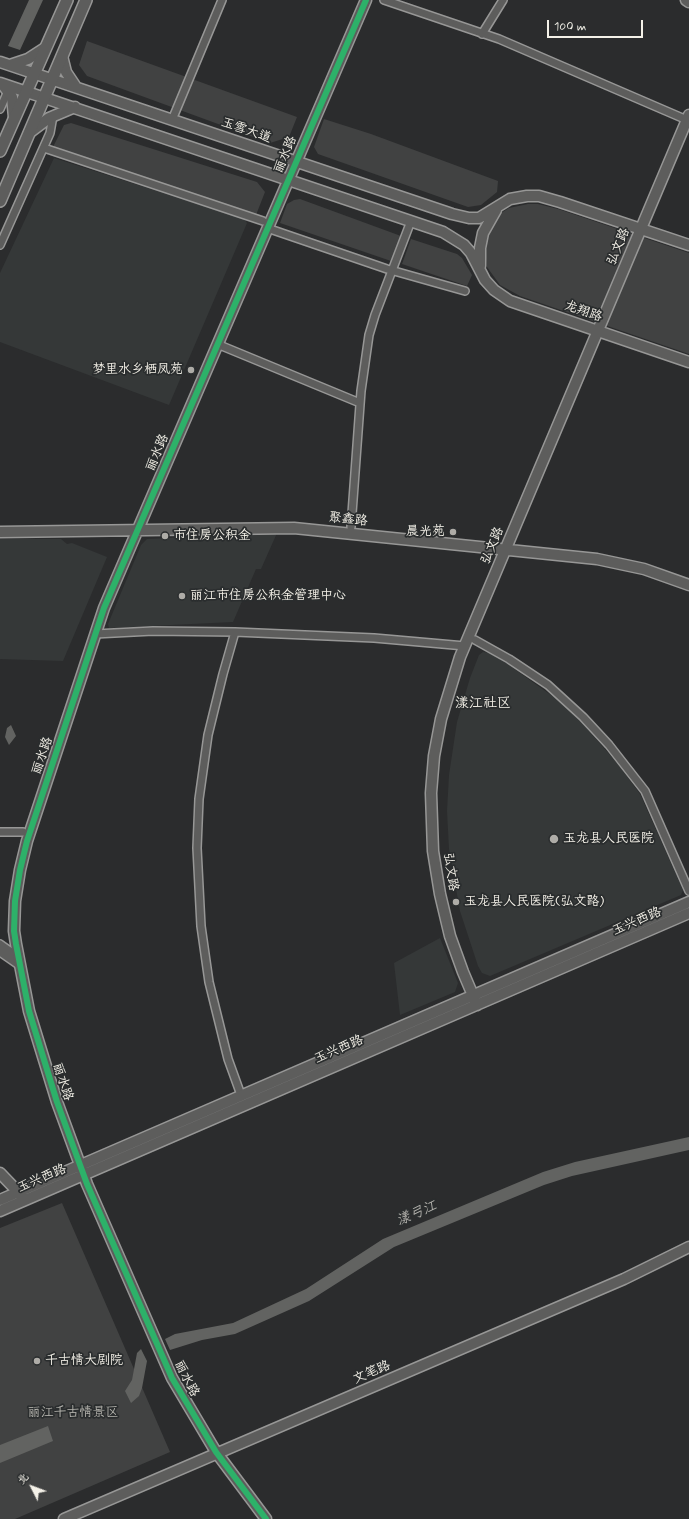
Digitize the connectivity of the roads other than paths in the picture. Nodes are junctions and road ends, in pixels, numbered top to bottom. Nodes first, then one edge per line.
1 (67, 0) edge
2 (86, 0) edge
3 (222, 0) edge
4 (359, 0) edge
5 (366, 0) edge
6 (384, 0) edge
7 (503, 0) edge
8 (686, 0) edge
9 (689, 2) edge
10 (482, 34) junction
11 (45, 48) junction
12 (62, 56) junction
13 (0, 62) edge
14 (10, 65) junction
15 (34, 73) junction
16 (52, 79) junction
17 (4, 86) edge
18 (76, 87) junction
19 (26, 91) junction
20 (44, 97) junction
21 (75, 107) junction
22 (0, 109) edge
23 (53, 116) junction
24 (14, 117) junction
25 (688, 117) edge
26 (172, 120) junction
27 (689, 131) edge
28 (29, 133) junction
29 (44, 148) junction
30 (0, 151) edge
31 (293, 161) junction
32 (285, 179) junction
33 (0, 201) edge
34 (504, 202) junction
35 (411, 221) junction
36 (265, 225) junction
37 (644, 230) junction
38 (0, 245) edge
39 (689, 245) edge
40 (392, 270) junction
41 (480, 270) junction
42 (466, 291) dead end
43 (601, 332) junction
44 (217, 344) junction
45 (689, 362) edge
46 (360, 403) junction
47 (0, 525) edge
48 (135, 526) junction
49 (351, 527) junction
50 (0, 532) edge
51 (511, 546) junction
52 (689, 579) edge
53 (689, 586) edge
54 (235, 632) junction
55 (95, 634) junction
56 (474, 640) junction
57 (465, 646) junction
58 (0, 832) edge
59 (23, 832) junction
60 (689, 891) edge
61 (689, 902) edge
62 (689, 914) edge
63 (0, 944) edge
64 (12, 957) edge
65 (475, 994) junction
66 (480, 1004) junction
67 (241, 1095) junction
68 (77, 1166) junction
69 (0, 1173) edge
70 (81, 1176) junction
71 (18, 1192) junction
72 (0, 1200) edge
73 (26, 1200) junction
74 (0, 1211) edge
75 (689, 1247) edge
76 (214, 1455) junction
77 (64, 1519) edge
78 (259, 1519) edge
79 (266, 1519) edge

1 - 11 main road
2 - 12 main road
3 - 26 street
4 - 31 street, 丽水路
5 - 31 street, 丽水路
6 - 10 street
7 - 10 street
8 - 9 street
10 - 25 street
11 - 14 street
11 - 15 main road
12 - 16 main road
12 - 18 street
13 - 14 street, 玉雪大道
14 - 15 street, 玉雪大道
15 - 16 street, 玉雪大道
15 - 19 main road
16 - 18 street, 玉雪大道
16 - 20 main road
17 - 19 street
17 - 22 street
17 - 24 street
18 - 26 street, 玉雪大道
19 - 20 street
19 - 24 main road
20 - 21 street
20 - 28 main road
21 - 23 street
21 - 32 street
23 - 28 street
23 - 29 street
24 - 30 main road
25 - 37 street, 弘文路
26 - 31 street, 玉雪大道
27 - 37 street, 弘文路
28 - 33 main road
29 - 36 street
29 - 38 street
31 - 32 street, 丽水路
31 - 34 street, 玉雪大道
32 - 35 street
32 - 36 street, 丽水路
34 - 37 street
34 - 41 street
35 - 40 street
35 - 41 street
36 - 40 street
36 - 44 street, 丽水路
36 - 48 street, 丽水路
37 - 39 street
37 - 43 street, 弘文路
40 - 42 street
40 - 46 street
41 - 43 street, 龙翔路
43 - 45 street, 龙翔路
43 - 51 street, 弘文路
44 - 46 street
44 - 48 street, 丽水路
46 - 49 street
47 - 48 street, 聚鑫路
48 - 49 street, 聚鑫路
48 - 50 street, 聚鑫路
48 - 51 street, 聚鑫路
48 - 55 street, 丽水路
48 - 59 street, 丽水路
49 - 51 street, 聚鑫路
51 - 52 street, 聚鑫路
51 - 53 street, 聚鑫路
51 - 56 street, 弘文路
51 - 57 street, 弘文路
54 - 55 street
54 - 57 street
54 - 67 street
55 - 64 street, 丽水路
56 - 60 street
56 - 65 street, 弘文路
57 - 65 street, 弘文路
58 - 59 street
59 - 64 street, 丽水路
61 - 65 street, 玉兴西路
62 - 66 street, 玉兴西路
63 - 64 street
64 - 68 street, 丽水路
65 - 66 street, 弘文路
65 - 67 street, 玉兴西路
66 - 70 street, 玉兴西路
67 - 68 street, 玉兴西路
68 - 70 street, 丽水路
68 - 71 street, 玉兴西路
69 - 71 street
70 - 73 street, 玉兴西路
70 - 76 street, 丽水路
71 - 72 street, 玉兴西路
71 - 73 street
73 - 74 street, 玉兴西路
75 - 76 street, 文笔路
76 - 77 street, 文笔路
76 - 78 street, 丽水路
76 - 79 street, 丽水路

